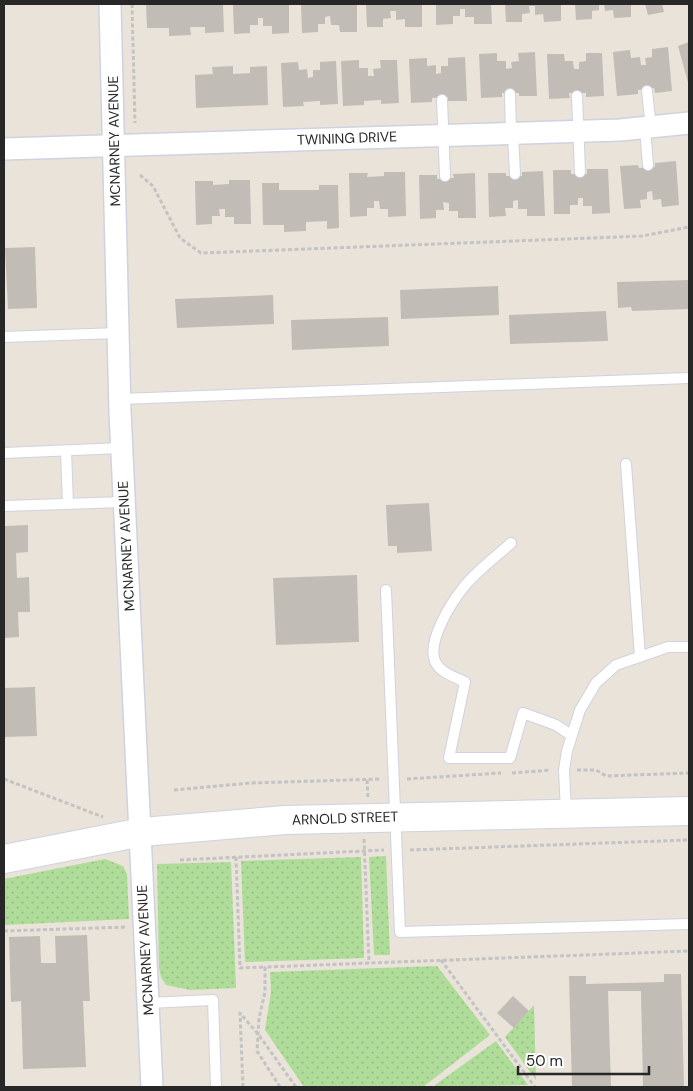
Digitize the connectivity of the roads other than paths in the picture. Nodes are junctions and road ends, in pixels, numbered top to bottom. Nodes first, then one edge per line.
1 (110, 4) edge
2 (647, 91) dead end
3 (510, 94) dead end
4 (577, 96) dead end
5 (442, 100) dead end
6 (689, 123) edge
7 (648, 128) junction
8 (579, 132) junction
9 (512, 134) junction
10 (444, 135) junction
11 (114, 145) junction
12 (4, 149) edge
13 (648, 165) dead end
14 (580, 172) dead end
15 (515, 174) dead end
16 (445, 176) dead end
17 (118, 333) junction
18 (4, 337) edge
19 (689, 378) edge
20 (120, 399) junction
21 (121, 448) junction
22 (66, 451) junction
23 (4, 453) edge
24 (626, 464) dead end
25 (124, 502) junction
26 (68, 504) junction
27 (4, 506) edge
28 (511, 543) dead end
29 (386, 590) dead end
30 (689, 647) edge
31 (640, 657) junction
32 (571, 735) junction
33 (689, 810) edge
34 (566, 815) junction
35 (395, 816) junction
36 (139, 833) junction
37 (4, 859) edge
38 (689, 924) edge
39 (148, 1003) junction
40 (152, 1087) edge
41 (216, 1087) edge

1 - 11 street, MCNARNEY AVENUE
2 - 7 lane
3 - 9 lane
4 - 8 lane
5 - 10 lane
6 - 7 street, TWINING DRIVE
7 - 8 street, TWINING DRIVE
7 - 13 lane
8 - 9 street, TWINING DRIVE
8 - 14 lane
9 - 10 street, TWINING DRIVE
9 - 15 lane
10 - 11 street, TWINING DRIVE
10 - 16 lane
11 - 12 street, TWINING DRIVE
11 - 17 street, MCNARNEY AVENUE
17 - 18 lane
17 - 20 street, MCNARNEY AVENUE
19 - 20 lane
20 - 21 street, MCNARNEY AVENUE
21 - 22 lane
21 - 25 street, MCNARNEY AVENUE
22 - 23 lane
22 - 26 lane
24 - 31 lane
25 - 26 lane
25 - 36 street, MCNARNEY AVENUE
26 - 27 lane
28 - 32 lane
29 - 35 lane
30 - 31 lane
31 - 32 lane
32 - 34 lane
33 - 34 main road, ARNOLD STREET
34 - 35 main road, ARNOLD STREET
35 - 36 main road, ARNOLD STREET
35 - 38 lane
36 - 37 main road, ARNOLD STREET
36 - 39 street, MCNARNEY AVENUE
39 - 40 street, MCNARNEY AVENUE
39 - 41 lane

